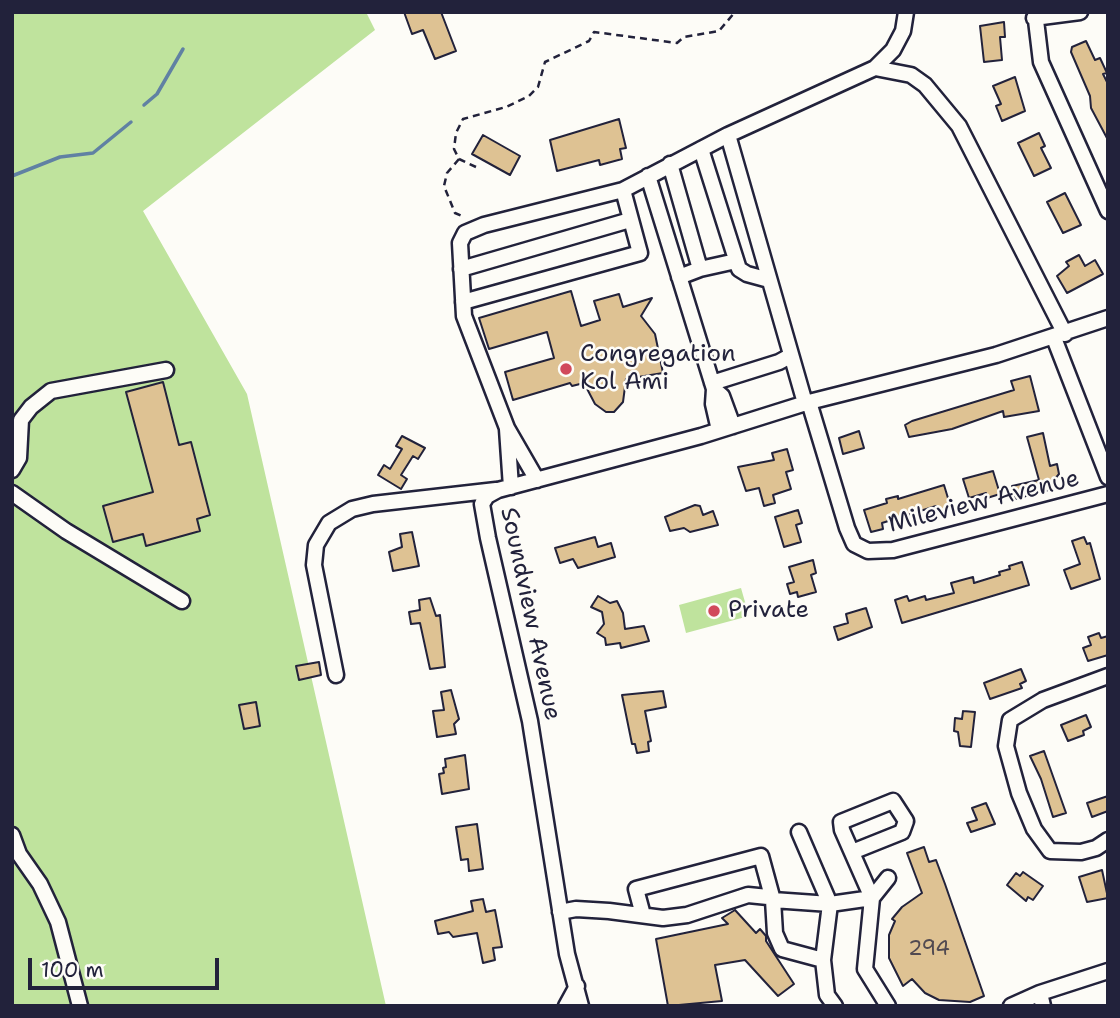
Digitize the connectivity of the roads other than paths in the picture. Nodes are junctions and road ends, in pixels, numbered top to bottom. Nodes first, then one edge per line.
1 (906, 12) edge
2 (1080, 12) edge
3 (1034, 15) edge
4 (875, 68) junction
5 (729, 135) junction
6 (701, 149) junction
7 (670, 164) junction
8 (648, 176) junction
9 (623, 190) junction
10 (1108, 211) edge
11 (630, 220) junction
12 (736, 261) junction
13 (461, 269) junction
14 (700, 269) junction
15 (679, 277) junction
16 (769, 280) junction
17 (463, 302) junction
18 (1108, 318) edge
19 (1060, 336) junction
20 (790, 356) junction
21 (166, 370) dead end
22 (713, 386) junction
23 (807, 403) junction
24 (507, 428) junction
25 (726, 428) junction
26 (12, 470) edge
27 (1108, 477) edge
28 (537, 480) junction
29 (504, 488) junction
30 (12, 493) edge
31 (1108, 494) edge
32 (181, 601) dead end
33 (336, 675) dead end
34 (1108, 676) edge
35 (799, 832) dead end
36 (12, 835) edge
37 (1108, 840) edge
38 (852, 852) junction
39 (16, 854) edge
40 (888, 878) dead end
41 (872, 898) junction
42 (773, 900) junction
43 (830, 904) junction
44 (560, 912) junction
45 (640, 914) junction
46 (823, 960) junction
47 (1108, 971) edge
48 (577, 986) junction
49 (1042, 999) edge
50 (1012, 1005) edge
51 (80, 1006) edge
52 (566, 1006) edge
53 (581, 1006) edge
54 (835, 1006) edge
55 (888, 1006) edge

1 - 4 street
2 - 3 street
3 - 10 street
4 - 5 street
4 - 19 street
5 - 6 street
5 - 16 street
6 - 7 street
6 - 12 street
7 - 8 street
7 - 14 street
8 - 9 street
8 - 15 street
9 - 11 street
9 - 13 street
11 - 13 street
11 - 17 street
12 - 14 street
12 - 16 street
13 - 17 street
14 - 15 street
15 - 22 street
16 - 20 street
17 - 24 street
18 - 19 street, Soundview Avenue
19 - 23 street, Soundview Avenue
19 - 27 street
20 - 22 street
20 - 23 street
21 - 26 street
22 - 25 street
23 - 25 street, Soundview Avenue
23 - 31 street, Mileview Avenue
24 - 28 street
24 - 29 street
25 - 28 street, Soundview Avenue
28 - 29 street, Soundview Avenue
29 - 33 street
29 - 44 street, Soundview Avenue
30 - 32 street
34 - 37 street
35 - 43 street
36 - 39 street
38 - 38 street
38 - 41 street
39 - 51 street
40 - 41 street
41 - 43 street
41 - 55 street
42 - 43 street
42 - 45 street
42 - 45 street
42 - 46 street
43 - 46 street
44 - 45 street
44 - 48 street, Soundview Avenue
46 - 54 street
47 - 49 street
48 - 52 street
48 - 53 street, Soundview Avenue
49 - 50 street

